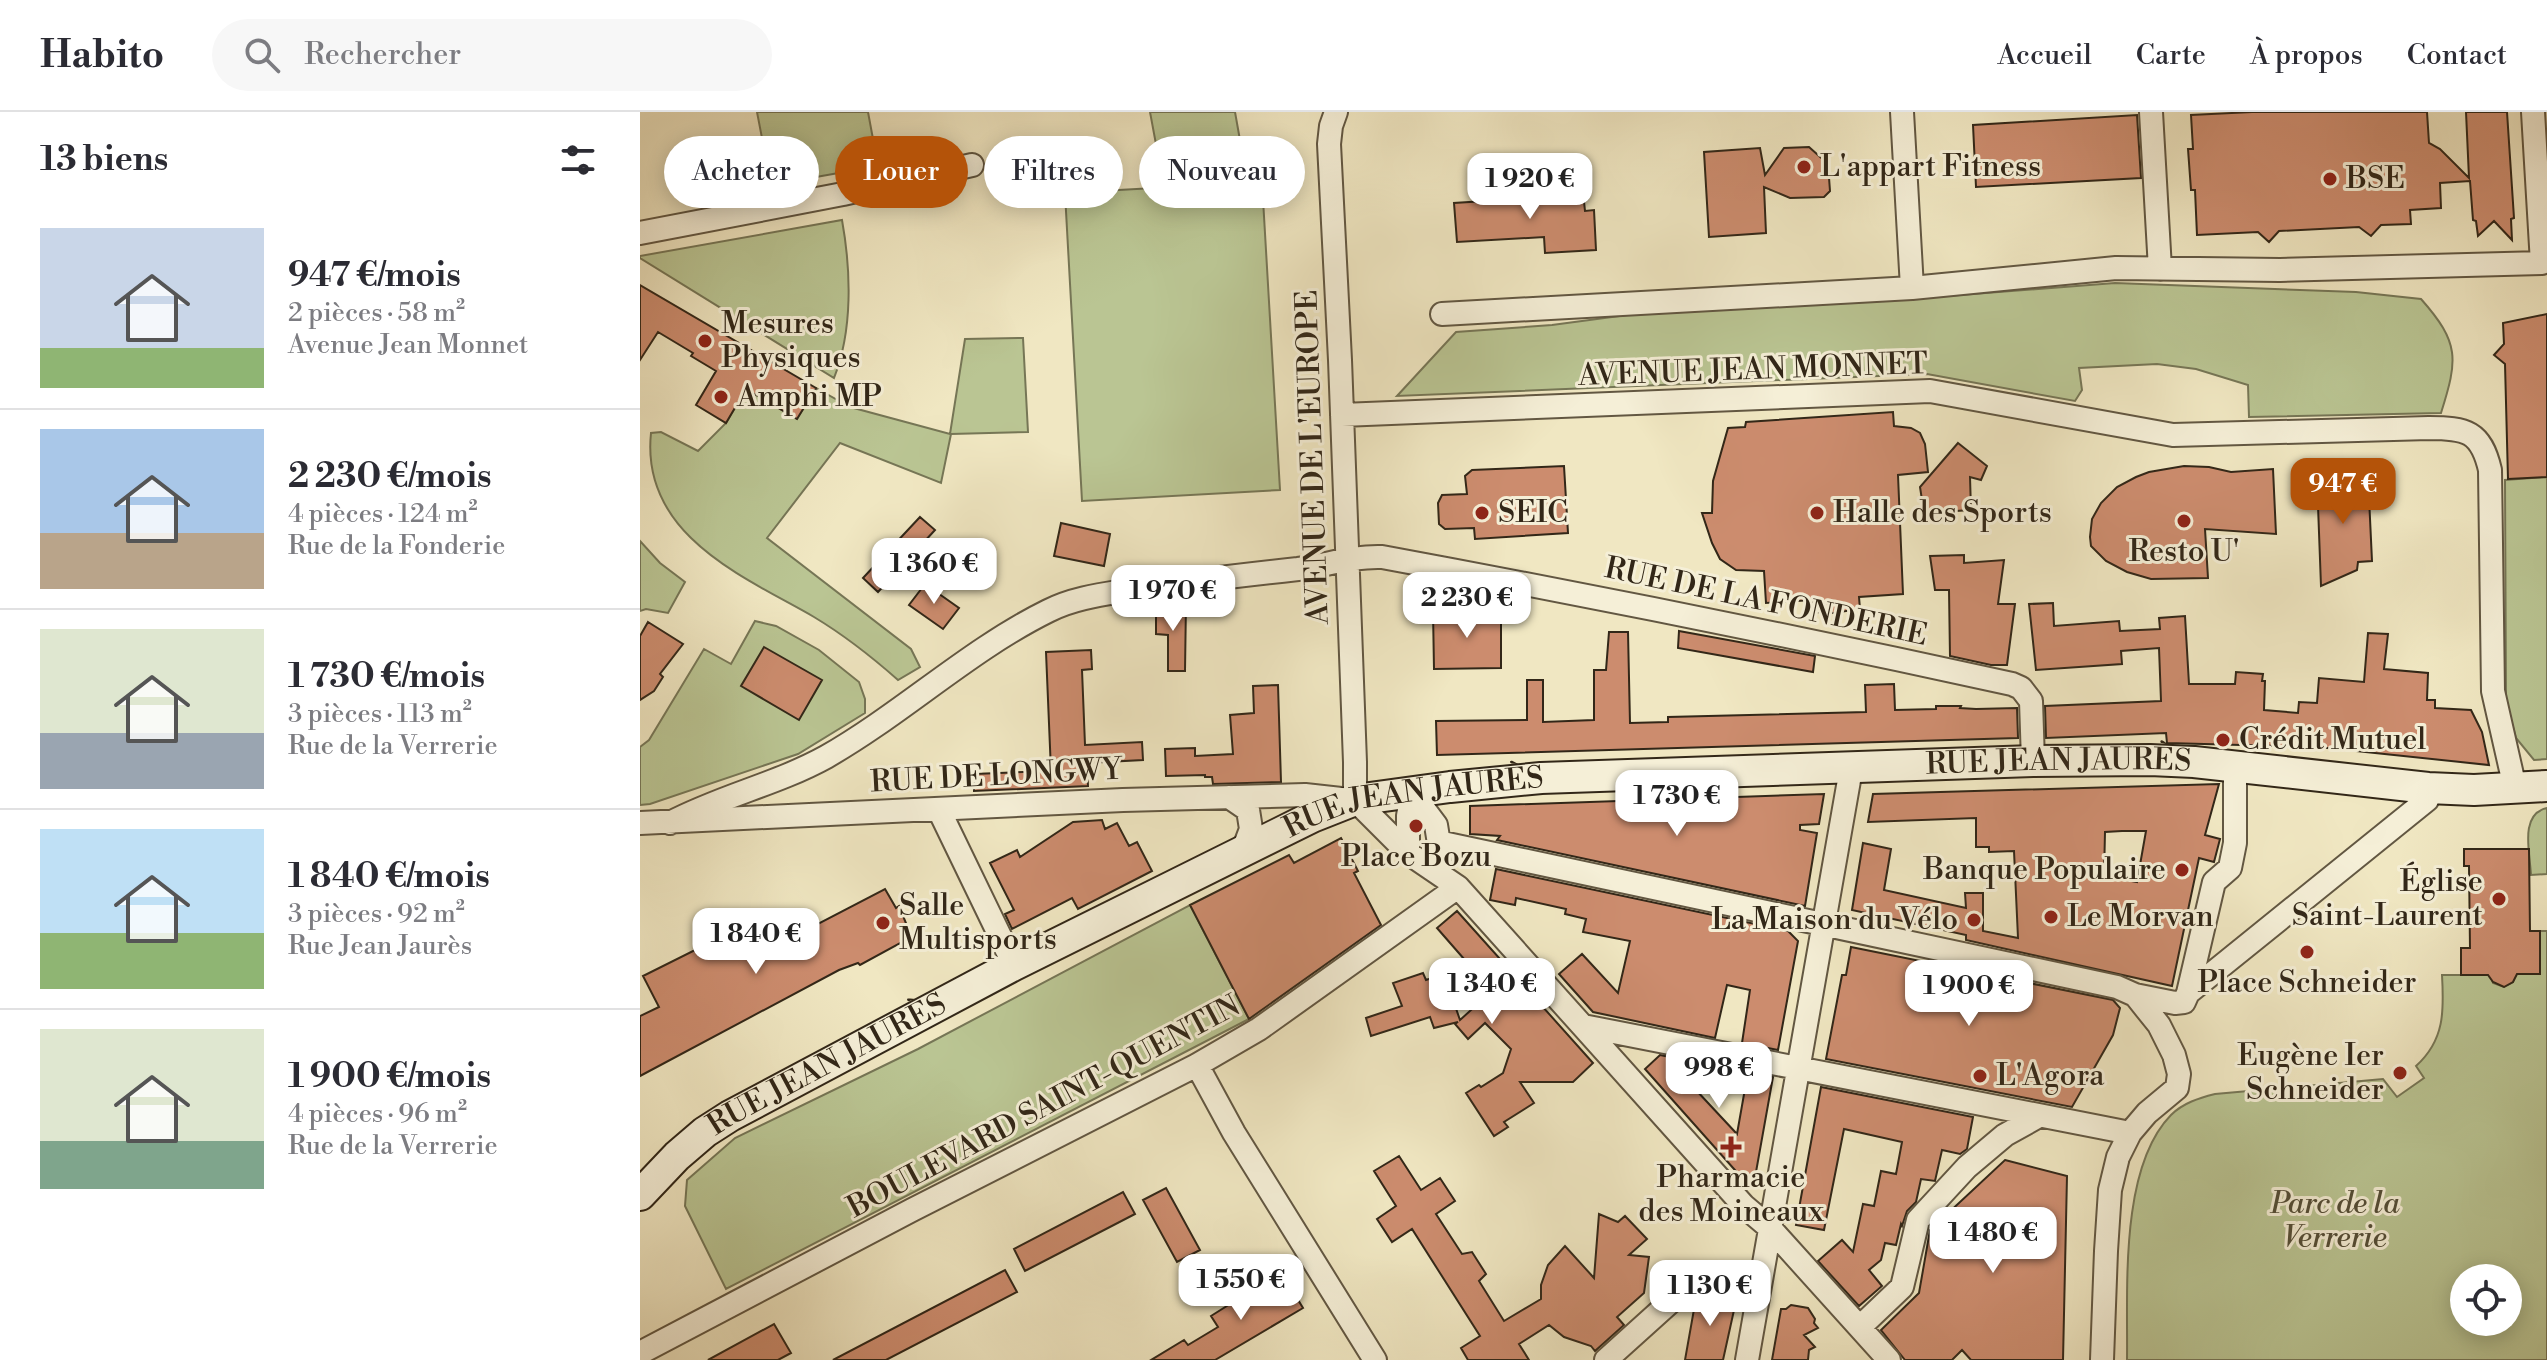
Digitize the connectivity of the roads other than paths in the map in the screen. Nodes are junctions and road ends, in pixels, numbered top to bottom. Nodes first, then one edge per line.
1 (1336, 112) edge
2 (1902, 112) edge
3 (2151, 112) edge
4 (2533, 112) edge
5 (972, 165) dead end
6 (640, 233) edge
7 (2160, 269) junction
8 (1912, 288) junction
9 (1442, 314) dead end
10 (1342, 415) junction
11 (1348, 559) junction
12 (2033, 761) junction
13 (2235, 767) junction
14 (1851, 769) junction
15 (2547, 786) edge
16 (1450, 787) junction
17 (2515, 788) junction
18 (1412, 793) junction
19 (1229, 797) junction
20 (1355, 800) junction
21 (2427, 800) dead end
22 (939, 810) junction
23 (640, 823) edge
24 (670, 823) junction
25 (1437, 833) junction
26 (1242, 853) junction
27 (1408, 853) junction
28 (1451, 882) junction
29 (1824, 924) junction
30 (1014, 965) junction
31 (2188, 993) junction
32 (2135, 995) junction
33 (1583, 1026) junction
34 (1197, 1065) junction
35 (1798, 1069) junction
36 (2039, 1116) junction
37 (2130, 1133) junction
38 (644, 1190) edge
39 (1770, 1228) junction
40 (1759, 1291) junction
41 (1860, 1327) junction
42 (640, 1353) edge
43 (1375, 1360) edge
44 (1606, 1360) edge
45 (1747, 1360) edge
46 (1889, 1360) edge
47 (2102, 1360) edge

1 - 10 street, AVENUE DE L'EUROPE
2 - 8 street
3 - 7 street
4 - 7 street
5 - 6 street
7 - 8 street
8 - 9 street
10 - 11 street, AVENUE DE L'EUROPE
10 - 17 street, AVENUE JEAN MONNET
11 - 12 street, RUE DE LA FONDERIE
11 - 20 street, AVENUE DE L'EUROPE
11 - 24 street, RUE DE LA FONDERIE
12 - 13 main road, RUE JEAN JAURÈS
12 - 14 main road, RUE JEAN JAURÈS
13 - 17 main road, RUE JEAN JAURÈS
13 - 31 street
14 - 16 main road, RUE JEAN JAURÈS
14 - 29 street
15 - 17 main road, RUE JEAN JAURÈS
16 - 18 main road, RUE JEAN JAURÈS
16 - 25 street
18 - 20 main road, RUE JEAN JAURÈS
18 - 25 street
18 - 27 street
19 - 20 street, RUE DE LONGWY
19 - 22 street, RUE DE LONGWY
19 - 26 street
20 - 26 main road, RUE JEAN JAURÈS
20 - 27 street
21 - 31 street
22 - 24 street, RUE DE LONGWY
22 - 30 street
23 - 24 street, RUE DE LONGWY
25 - 28 street
25 - 29 street
26 - 30 main road, RUE JEAN JAURÈS
27 - 28 street
28 - 33 street
28 - 34 street, BOULEVARD SAINT-QUENTIN
29 - 32 street
29 - 35 street
30 - 38 main road, RUE JEAN JAURÈS
31 - 32 street
32 - 37 street
33 - 35 street
33 - 39 street
34 - 42 street, BOULEVARD SAINT-QUENTIN
34 - 43 street
35 - 36 street
35 - 39 street
36 - 37 street
36 - 41 street
37 - 47 street
39 - 40 street
39 - 41 street
40 - 44 street
40 - 45 street
41 - 46 street

